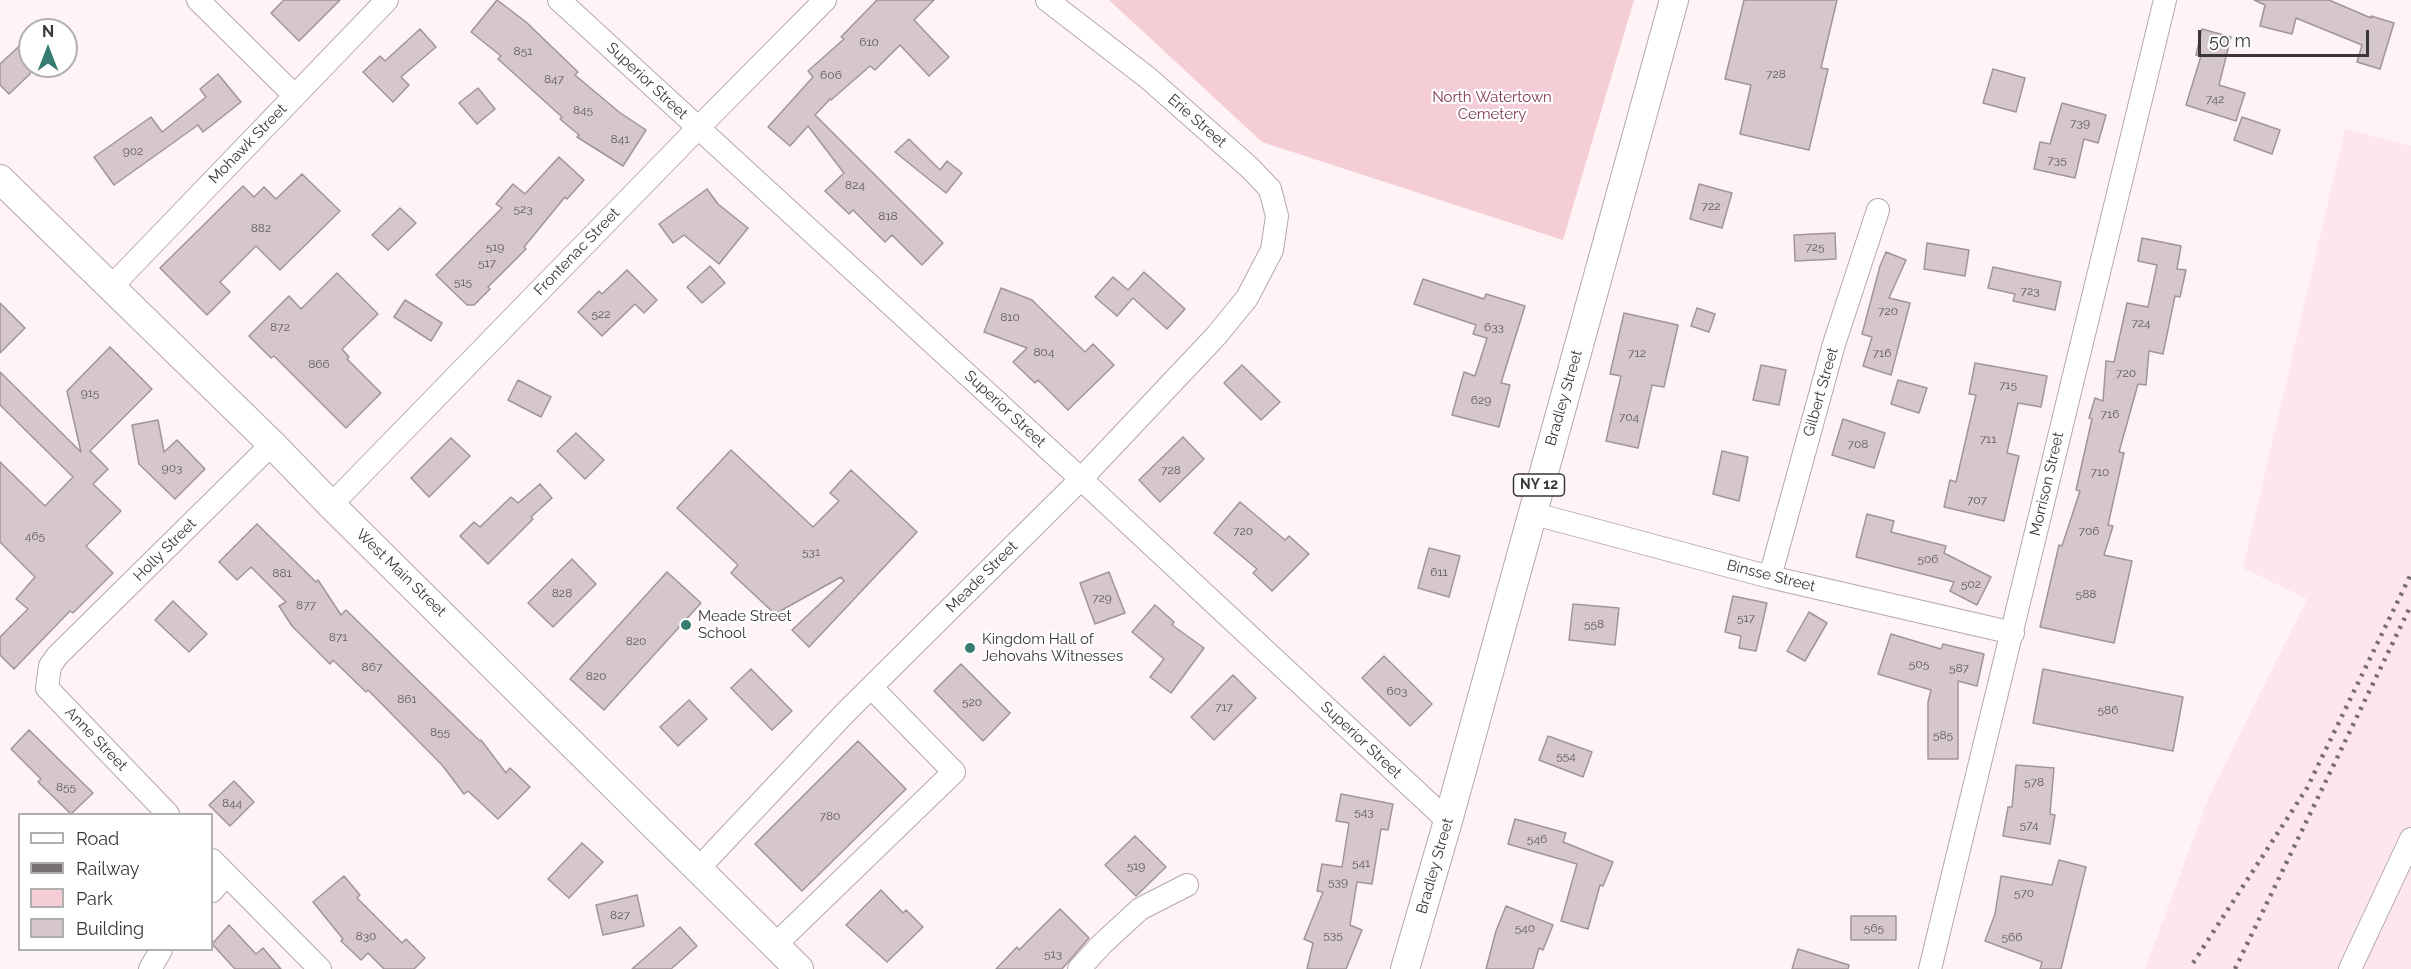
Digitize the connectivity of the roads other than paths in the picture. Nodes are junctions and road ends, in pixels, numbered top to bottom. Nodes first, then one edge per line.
1 (198, 0) edge
2 (387, 0) edge
3 (560, 0) edge
4 (825, 0) edge
5 (1047, 0) edge
6 (1674, 0) edge
7 (2165, 0) edge
8 (294, 95) junction
9 (698, 128) junction
10 (0, 179) edge
11 (1878, 210) dead end
12 (1257, 278) joint
13 (110, 288) junction
14 (272, 444) junction
15 (1081, 479) junction
16 (331, 506) junction
17 (1532, 513) junction
18 (1770, 577) junction
19 (2013, 633) junction
20 (57, 656) joint
21 (871, 687) junction
22 (167, 813) edge
23 (1448, 820) junction
24 (2411, 839) edge
25 (698, 869) junction
26 (216, 875) edge
27 (1187, 885) dead end
28 (775, 945) junction
29 (160, 951) edge
30 (150, 969) edge
31 (320, 969) edge
32 (800, 969) edge
33 (1079, 969) edge
34 (1405, 969) edge
35 (1930, 969) edge
36 (2350, 969) edge

1 - 8 street
2 - 8 street, Mohawk Street
3 - 9 street, Superior Street
4 - 9 street, Frontenac Street
5 - 12 street, Erie Street
6 - 17 main road, Bradley Street / NY 12
7 - 19 street, Morrison Street
8 - 13 street, Mohawk Street
9 - 15 street, Superior Street
9 - 16 street, Frontenac Street
10 - 13 main road, West Main Street
11 - 18 street, Gilbert Street
12 - 15 street, Meade Street
13 - 14 main road, West Main Street
14 - 16 main road, West Main Street
14 - 20 street, Holly Street
15 - 21 street, Meade Street
15 - 23 street, Superior Street
16 - 25 main road, West Main Street
17 - 18 street, Binsse Street
17 - 23 main road, Bradley Street / NY 12
18 - 19 street, Binsse Street
19 - 35 street, Morrison Street
20 - 22 street, Anne Street
21 - 25 street, Meade Street
21 - 28 street
23 - 34 main road, Bradley Street / NY 12
24 - 36 street
25 - 28 main road, West Main Street
26 - 31 street
27 - 33 street
28 - 32 main road, West Main Street
29 - 30 street

